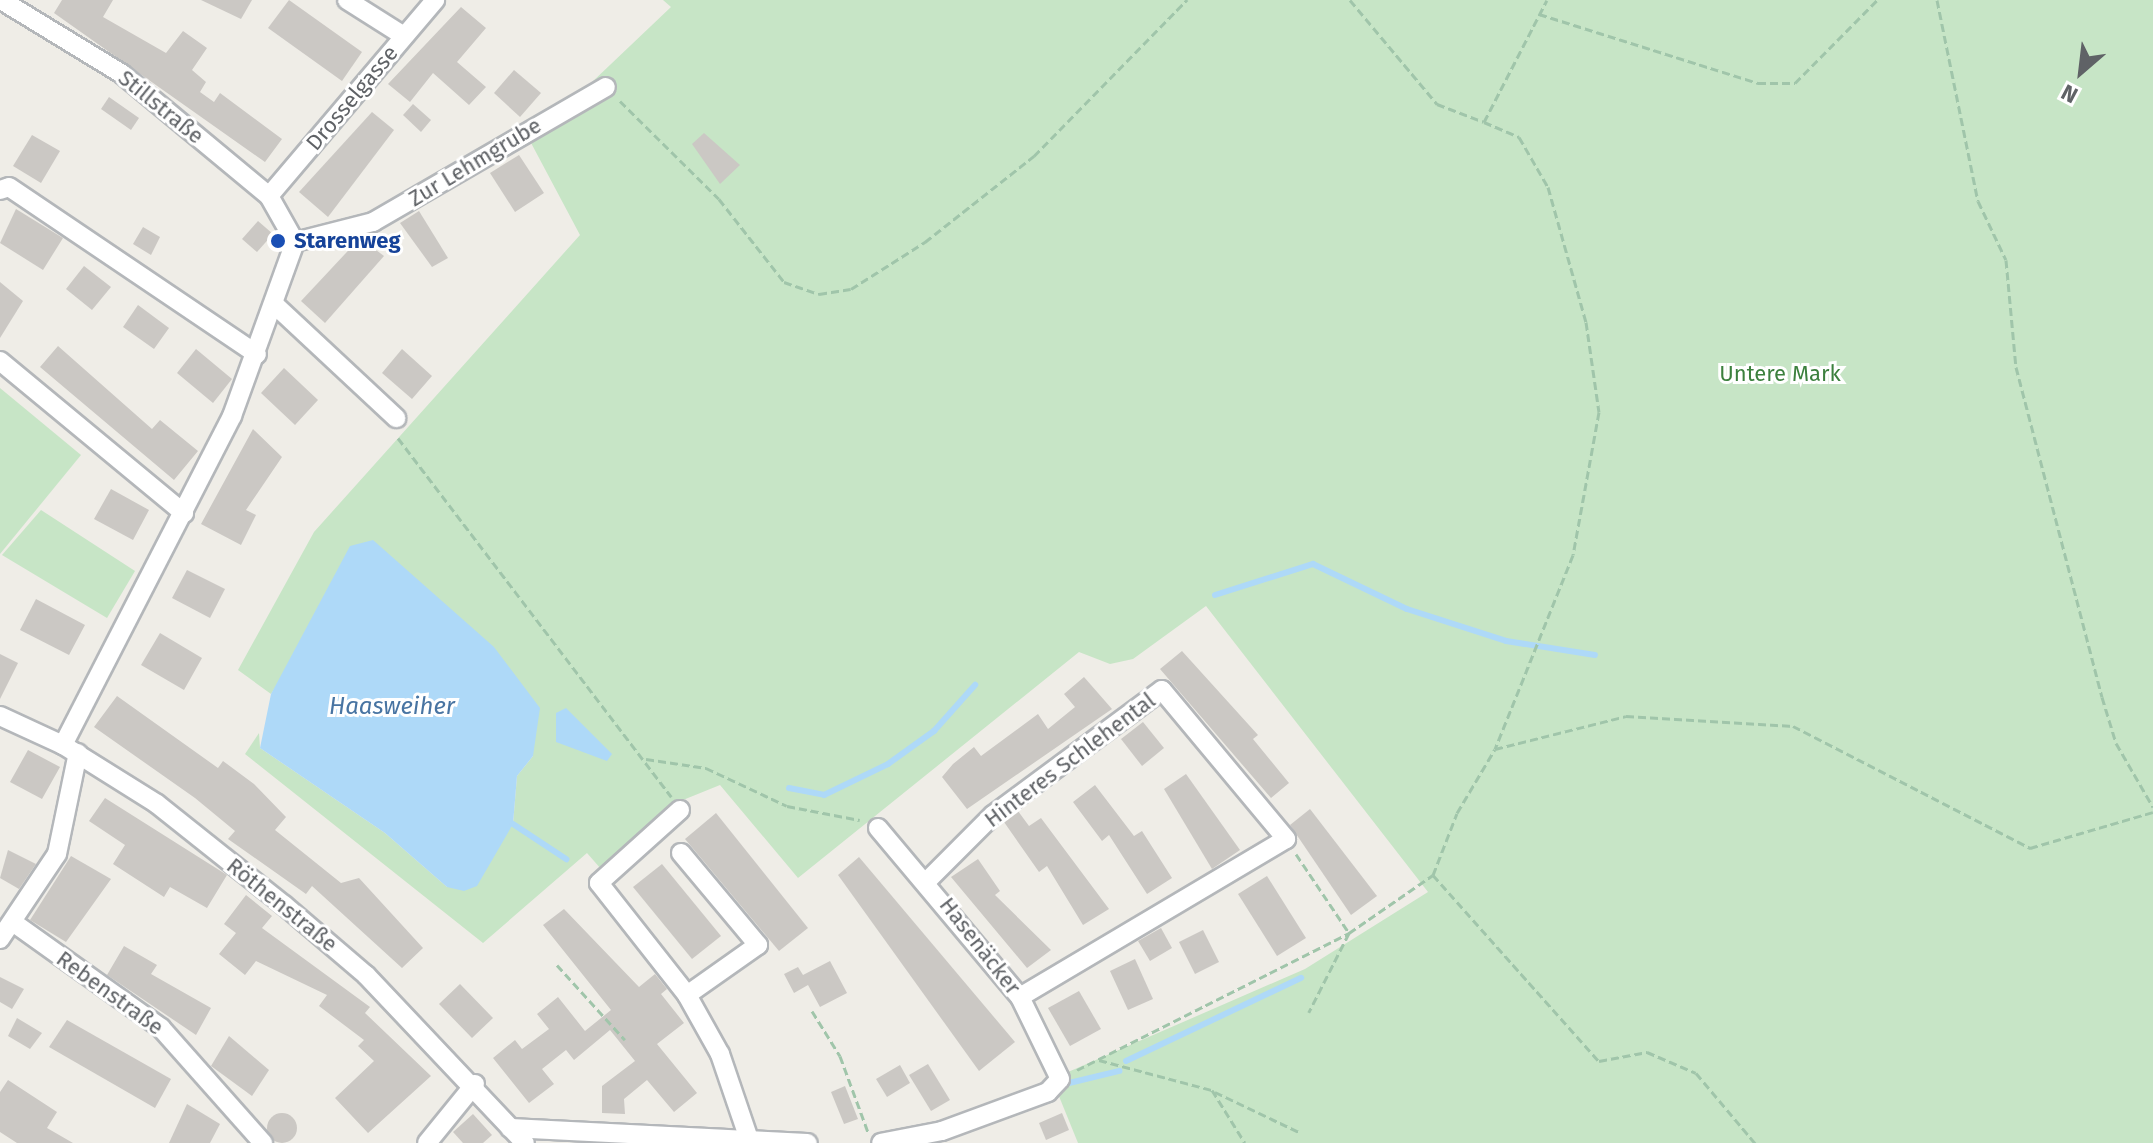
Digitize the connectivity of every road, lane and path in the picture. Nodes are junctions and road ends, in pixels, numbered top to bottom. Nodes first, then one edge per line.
1 (1, 0) edge
2 (347, 0) edge
3 (435, 0) edge
4 (1187, 0) edge
5 (1350, 0) edge
6 (1547, 0) edge
7 (1877, 0) edge
8 (1937, 0) edge
9 (1539, 14) junction
10 (404, 36) junction
11 (606, 87) joint
12 (1484, 122) junction
13 (0, 190) edge
14 (269, 196) junction
15 (295, 242) junction
16 (275, 305) junction
17 (257, 354) junction
18 (0, 361) edge
19 (396, 418) joint
20 (184, 513) junction
21 (0, 716) edge
22 (71, 749) junction
23 (1495, 749) junction
24 (646, 759) junction
25 (680, 810) joint
26 (2153, 810) edge
27 (878, 828) joint
28 (1286, 839) junction
29 (681, 853) dead end
30 (1433, 875) junction
31 (928, 880) junction
32 (14, 923) junction
33 (1349, 933) junction
34 (0, 939) edge
35 (557, 965) dead end
36 (687, 995) junction
37 (1020, 997) junction
38 (812, 1011) dead end
39 (1309, 1012) dead end
40 (625, 1040) dead end
41 (1099, 1060) junction
42 (1060, 1079) junction
43 (475, 1084) junction
44 (1212, 1090) junction
45 (510, 1128) junction
46 (1301, 1133) dead end
47 (945, 1137) edge
48 (750, 1142) edge
49 (263, 1143) edge
50 (427, 1143) edge
51 (525, 1143) edge
52 (808, 1143) edge
53 (871, 1143) edge
54 (881, 1143) edge
55 (1245, 1143) edge
56 (1755, 1143) edge

1 - 14 street, Stillstraße
2 - 10 street
3 - 10 street, Drosselgasse
4 - 11 path
5 - 12 path
6 - 9 path
7 - 9 path
8 - 26 path
9 - 12 path
10 - 14 street, Drosselgasse
11 - 15 street, Zur Lehmgrube
12 - 23 path
13 - 17 street
14 - 15 street, Stillstraße
15 - 16 street
16 - 17 street
16 - 19 street
17 - 20 street
18 - 20 street
19 - 24 path
20 - 22 street
21 - 22 street, Röthenstraße
22 - 32 street
22 - 43 street, Röthenstraße
23 - 26 path
23 - 30 path
24 - 25 path
24 - 27 path
25 - 36 street
27 - 31 street, Hasenäcker
28 - 31 street, Hinteres Schlehental
28 - 33 path
28 - 37 street
29 - 36 street
30 - 33 path
30 - 56 path
31 - 37 street, Hasenäcker
32 - 34 street
32 - 49 street, Rebenstraße
33 - 39 path
33 - 41 path
35 - 40 path
36 - 48 street
37 - 42 street, Hasenäcker
38 - 53 path
41 - 42 path
41 - 44 path
42 - 47 street
43 - 45 street, Röthenstraße
43 - 50 street
44 - 46 path
44 - 55 path
45 - 48 street
45 - 51 street, Röthenstraße
47 - 54 street
48 - 52 street

